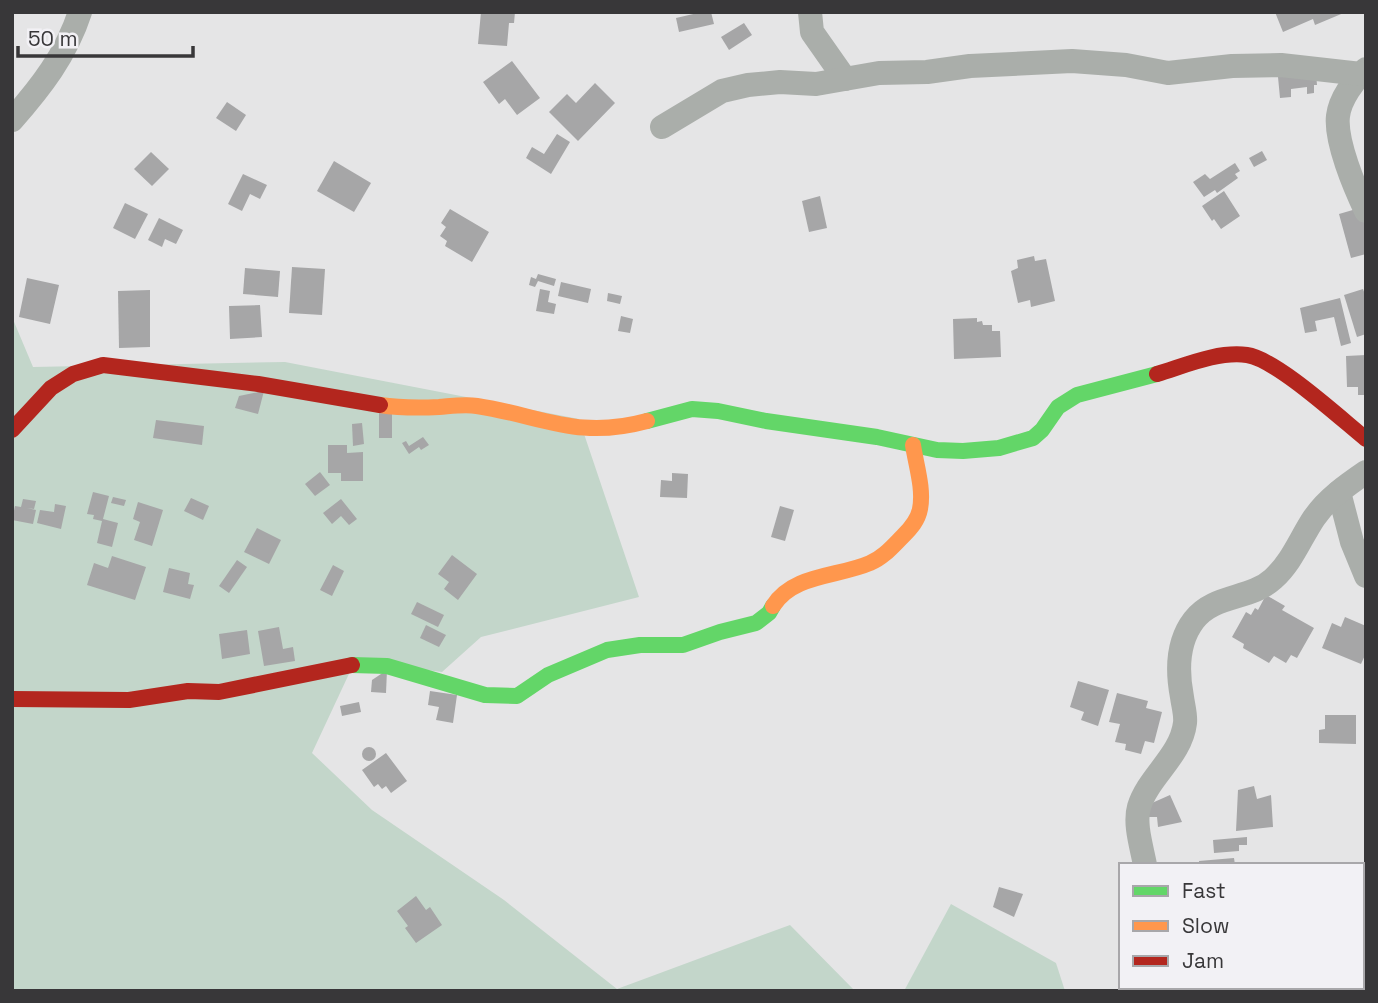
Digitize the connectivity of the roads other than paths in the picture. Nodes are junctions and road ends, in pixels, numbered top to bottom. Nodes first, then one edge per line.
1 (80, 12) edge
2 (810, 12) edge
3 (1363, 71) edge
4 (845, 79) junction
5 (12, 120) edge
6 (663, 127) dead end
7 (1366, 211) edge
8 (12, 430) edge
9 (1366, 439) edge
10 (913, 445) junction
11 (1366, 472) edge
12 (1339, 492) junction
13 (1366, 576) edge
14 (12, 699) edge
15 (1145, 863) edge

1 - 5 street
2 - 4 street
3 - 4 street
3 - 7 street
4 - 6 street
8 - 10 street
9 - 10 street
10 - 14 street
11 - 12 street
12 - 13 street
12 - 15 street

